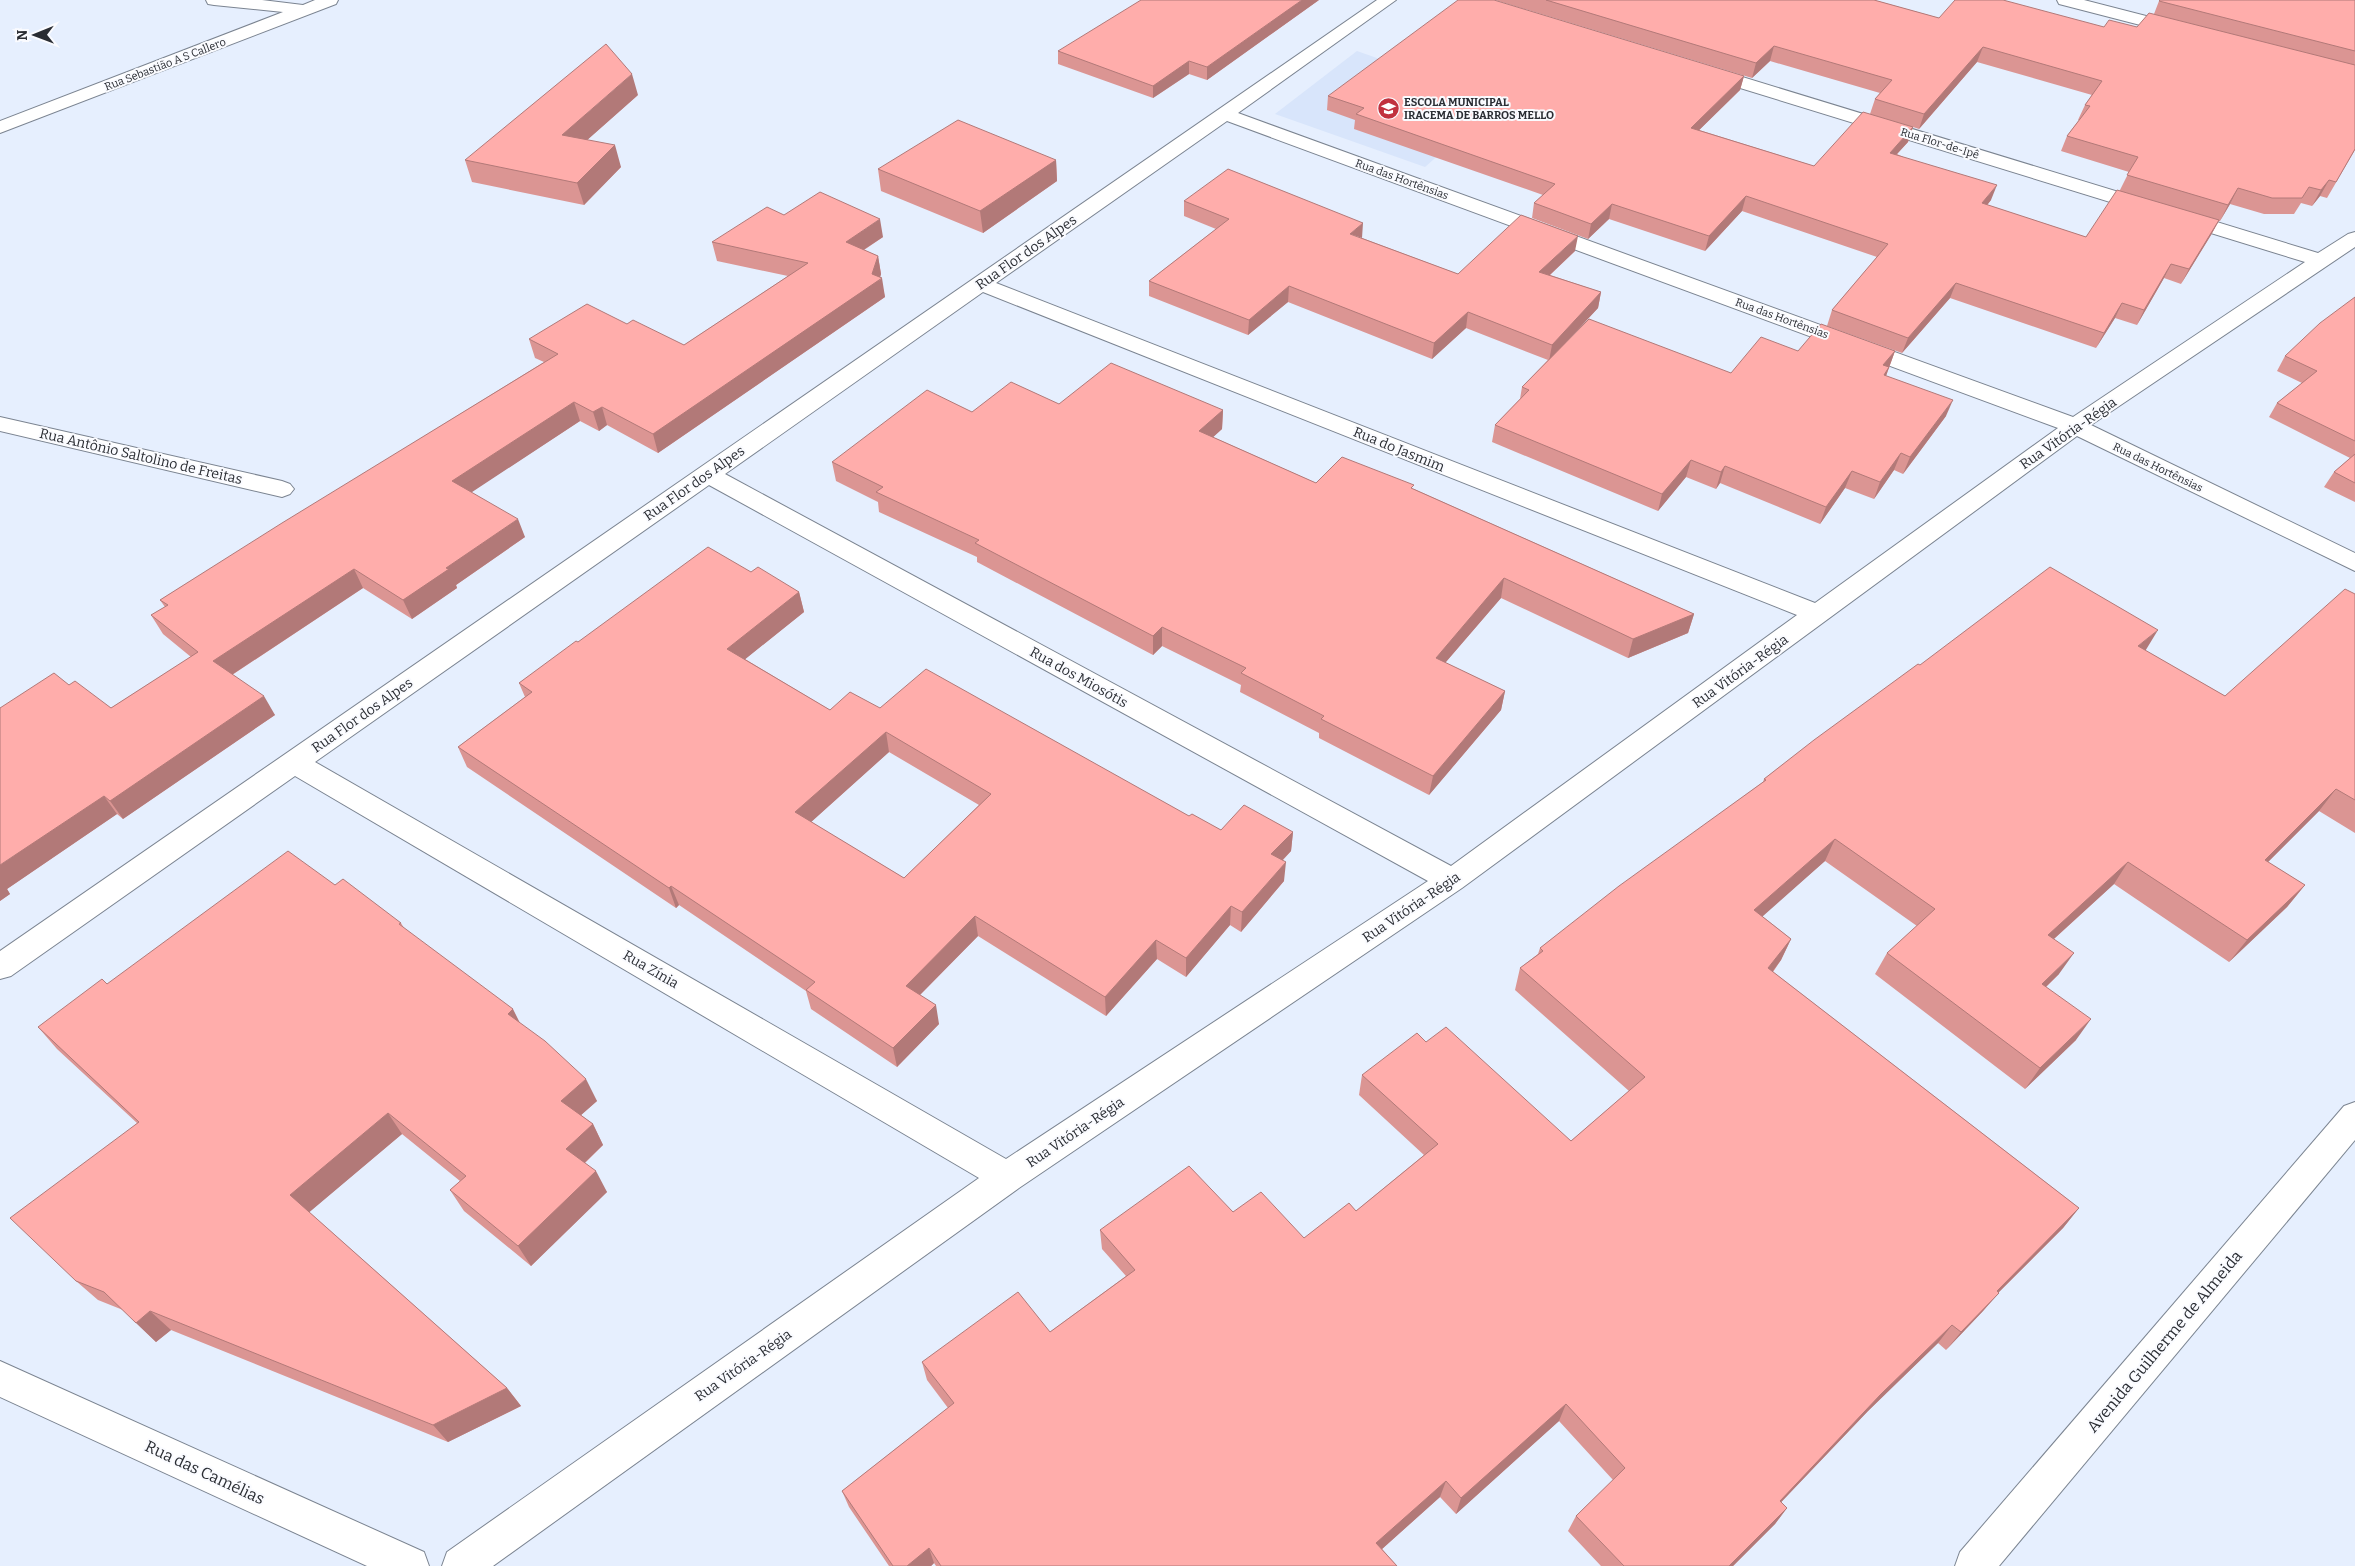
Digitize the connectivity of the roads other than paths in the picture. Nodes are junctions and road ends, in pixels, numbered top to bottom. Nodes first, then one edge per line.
1 (214, 0) edge
2 (330, 0) edge
3 (1388, 0) edge
4 (2065, 0) edge
5 (304, 10) junction
6 (2191, 33) edge
7 (1692, 67) edge
8 (1224, 114) junction
9 (0, 127) edge
10 (2355, 238) edge
11 (2322, 260) junction
12 (980, 284) junction
13 (0, 424) edge
14 (2075, 426) junction
15 (707, 474) junction
16 (282, 489) dead end
17 (2355, 563) edge
18 (1818, 614) junction
19 (294, 762) junction
20 (1452, 880) junction
21 (0, 967) edge
22 (2355, 1116) edge
23 (1007, 1177) junction
24 (0, 1379) edge
25 (410, 1566) edge
26 (461, 1566) edge
27 (1974, 1566) edge

1 - 5 street
2 - 5 street, Rua Sebastião A S Callero
3 - 8 street, Rua Flor dos Alpes
4 - 6 street
5 - 9 street, Rua Sebastião A S Callero
7 - 11 street, Rua Flor-de-Ipê
8 - 12 street, Rua Flor dos Alpes
8 - 14 street, Rua das Hortênsias
10 - 11 street, Rua Vitória-Régia
11 - 14 street, Rua Vitória-Régia
12 - 15 street, Rua Flor dos Alpes
12 - 18 street, Rua do Jasmim
13 - 16 street, Rua Antônio Saltolino de Freitas
14 - 17 street, Rua das Hortênsias
14 - 18 street, Rua Vitória-Régia
15 - 19 street, Rua Flor dos Alpes
15 - 20 street, Rua dos Miosótis
18 - 20 street, Rua Vitória-Régia
19 - 21 street, Rua Flor dos Alpes
19 - 23 street, Rua Zínia
20 - 23 street, Rua Vitória-Régia
22 - 27 street, Avenida Guilherme de Almeida
23 - 26 street, Rua Vitória-Régia
24 - 25 street, Rua das Camélias

